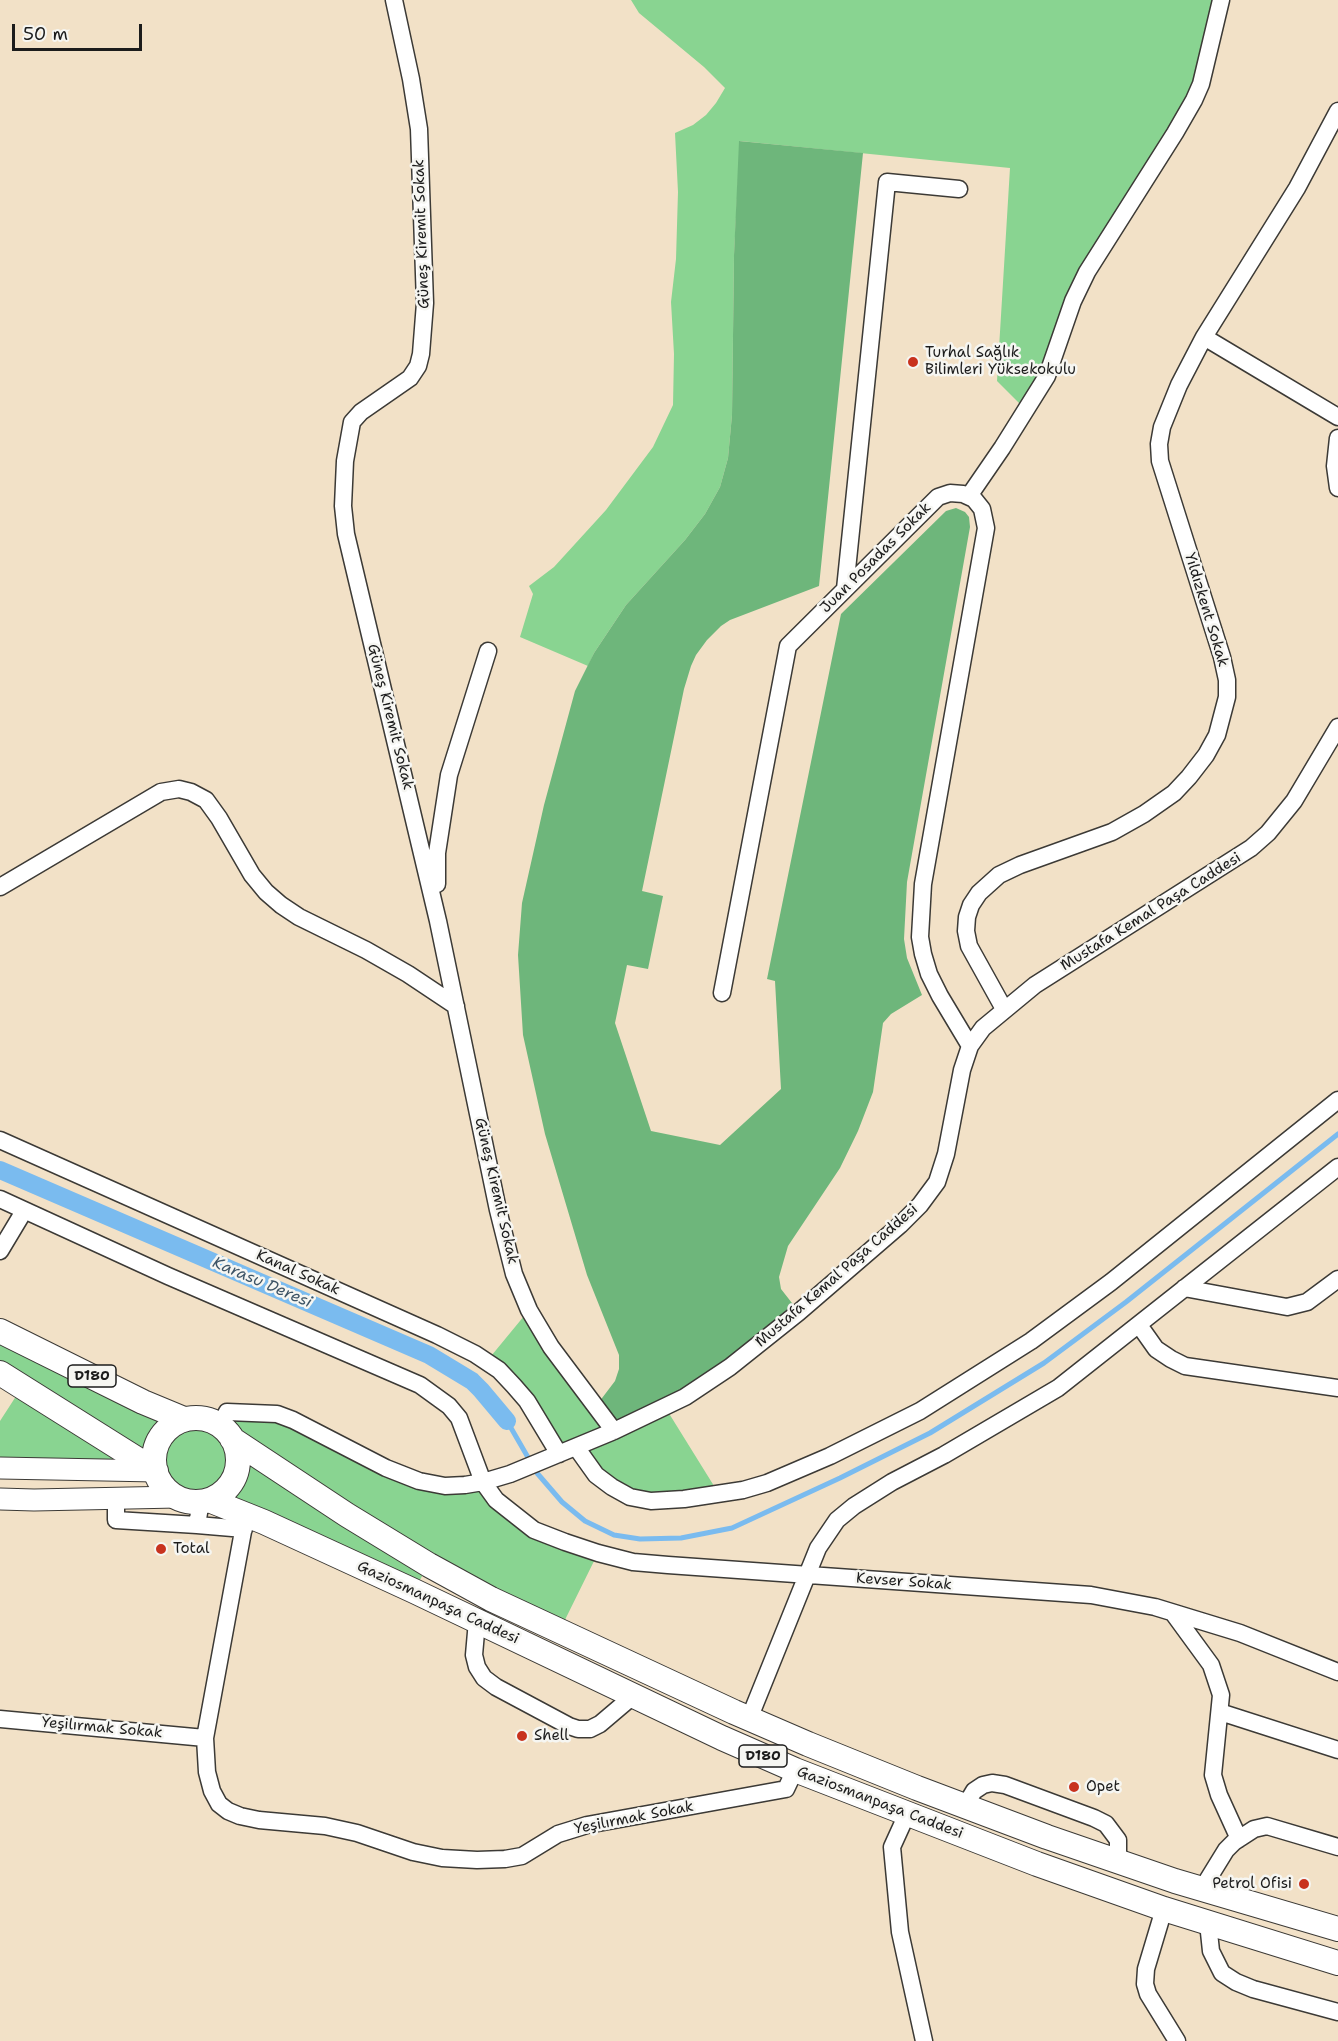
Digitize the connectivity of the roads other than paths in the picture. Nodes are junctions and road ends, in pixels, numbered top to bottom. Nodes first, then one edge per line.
1 (394, 0) edge
2 (1221, 0) edge
3 (1338, 111) edge
4 (959, 189) dead end
5 (1204, 337) junction
6 (1338, 417) edge
7 (1338, 438) edge
8 (1338, 488) edge
9 (969, 496) junction
10 (845, 589) junction
11 (488, 651) dead end
12 (1338, 727) edge
13 (0, 887) edge
14 (438, 921) junction
15 (722, 993) dead end
16 (456, 1006) junction
17 (1004, 1010) junction
18 (970, 1047) junction
19 (1338, 1100) edge
20 (0, 1140) edge
21 (1338, 1167) edge
22 (0, 1199) edge
23 (24, 1210) junction
24 (0, 1251) edge
25 (1338, 1279) edge
26 (1184, 1288) junction
27 (1139, 1324) junction
28 (0, 1330) edge
29 (0, 1373) edge
30 (1338, 1388) edge
31 (184, 1419) junction
32 (614, 1431) junction
33 (226, 1432) junction
34 (576, 1447) junction
35 (553, 1456) junction
36 (0, 1468) edge
37 (156, 1472) junction
38 (483, 1482) junction
39 (177, 1497) junction
40 (116, 1498) junction
41 (0, 1499) edge
42 (205, 1500) junction
43 (245, 1522) junction
44 (197, 1525) junction
45 (807, 1575) junction
46 (1173, 1613) junction
47 (477, 1621) junction
48 (1338, 1672) edge
49 (633, 1696) junction
50 (1220, 1712) junction
51 (0, 1719) edge
52 (749, 1719) junction
53 (205, 1737) junction
54 (1338, 1750) edge
55 (795, 1770) junction
56 (965, 1806) junction
57 (907, 1814) junction
58 (1239, 1839) junction
59 (1338, 1847) edge
60 (1118, 1861) junction
61 (1202, 1889) junction
62 (1164, 1909) junction
63 (1208, 1923) junction
64 (1338, 1929) edge
65 (1338, 1963) edge
66 (1338, 2012) edge
67 (924, 2041) edge
68 (1177, 2041) edge

1 - 14 street, Güneş Kiremit Sokak
2 - 9 street
3 - 5 street, Yıldızkent Sokak
4 - 10 street
5 - 6 street
5 - 17 street, Yıldızkent Sokak
7 - 8 street
9 - 10 street, Juan Posadas Sokak
9 - 18 street
10 - 15 street, Juan Posadas Sokak
11 - 14 street
12 - 17 street, Mustafa Kemal Paşa Caddesi
13 - 16 street
14 - 16 street, Güneş Kiremit Sokak
16 - 32 street, Güneş Kiremit Sokak
17 - 18 street, Mustafa Kemal Paşa Caddesi
18 - 32 street, Mustafa Kemal Paşa Caddesi
19 - 34 street
20 - 35 street, Kanal Sokak
21 - 26 street
22 - 23 street, Kevser Sokak
23 - 24 street
23 - 38 street, Kevser Sokak
25 - 26 street
26 - 27 street
27 - 30 street
27 - 45 street
28 - 31 highway, D180
29 - 37 highway
31 - 33 highway, Gaziosmanpaşa Caddesi
31 - 37 highway
32 - 34 street, Mustafa Kemal Paşa Caddesi
33 - 38 street, Mustafa Kemal Paşa Caddesi
33 - 42 highway
33 - 52 highway, Gaziosmanpaşa Caddesi / D180
34 - 35 street, Mustafa Kemal Paşa Caddesi
35 - 38 street, Mustafa Kemal Paşa Caddesi
36 - 37 main road
37 - 39 highway
38 - 45 street, Kevser Sokak
39 - 40 main road, Gaziosmanpaşa Caddesi
39 - 42 highway, Gaziosmanpaşa Caddesi
40 - 41 main road, Gaziosmanpaşa Caddesi
40 - 44 street
42 - 43 highway, Gaziosmanpaşa Caddesi / D180
42 - 44 street
43 - 44 street
43 - 47 highway, Gaziosmanpaşa Caddesi / D180
43 - 53 street, Yeşilırmak Sokak
45 - 46 street, Kevser Sokak
45 - 52 street
46 - 48 street, Kevser Sokak
46 - 50 street
47 - 49 highway, Gaziosmanpaşa Caddesi / D180
47 - 49 street
49 - 55 highway, Gaziosmanpaşa Caddesi / D180
50 - 54 street
50 - 58 street
51 - 53 street, Yeşilırmak Sokak
52 - 56 highway, Gaziosmanpaşa Caddesi / D180
53 - 55 street, Yeşilırmak Sokak
55 - 57 highway, Gaziosmanpaşa Caddesi / D180
56 - 60 highway, Gaziosmanpaşa Caddesi / D180
56 - 60 street
57 - 62 highway, Gaziosmanpaşa Caddesi / D180
57 - 67 street
58 - 59 street
58 - 61 street
60 - 61 highway, Gaziosmanpaşa Caddesi / D180
61 - 64 highway, Gaziosmanpaşa Caddesi / D180
62 - 63 highway, Gaziosmanpaşa Caddesi / D180
62 - 68 street
63 - 65 highway, Gaziosmanpaşa Caddesi / D180
63 - 66 street

